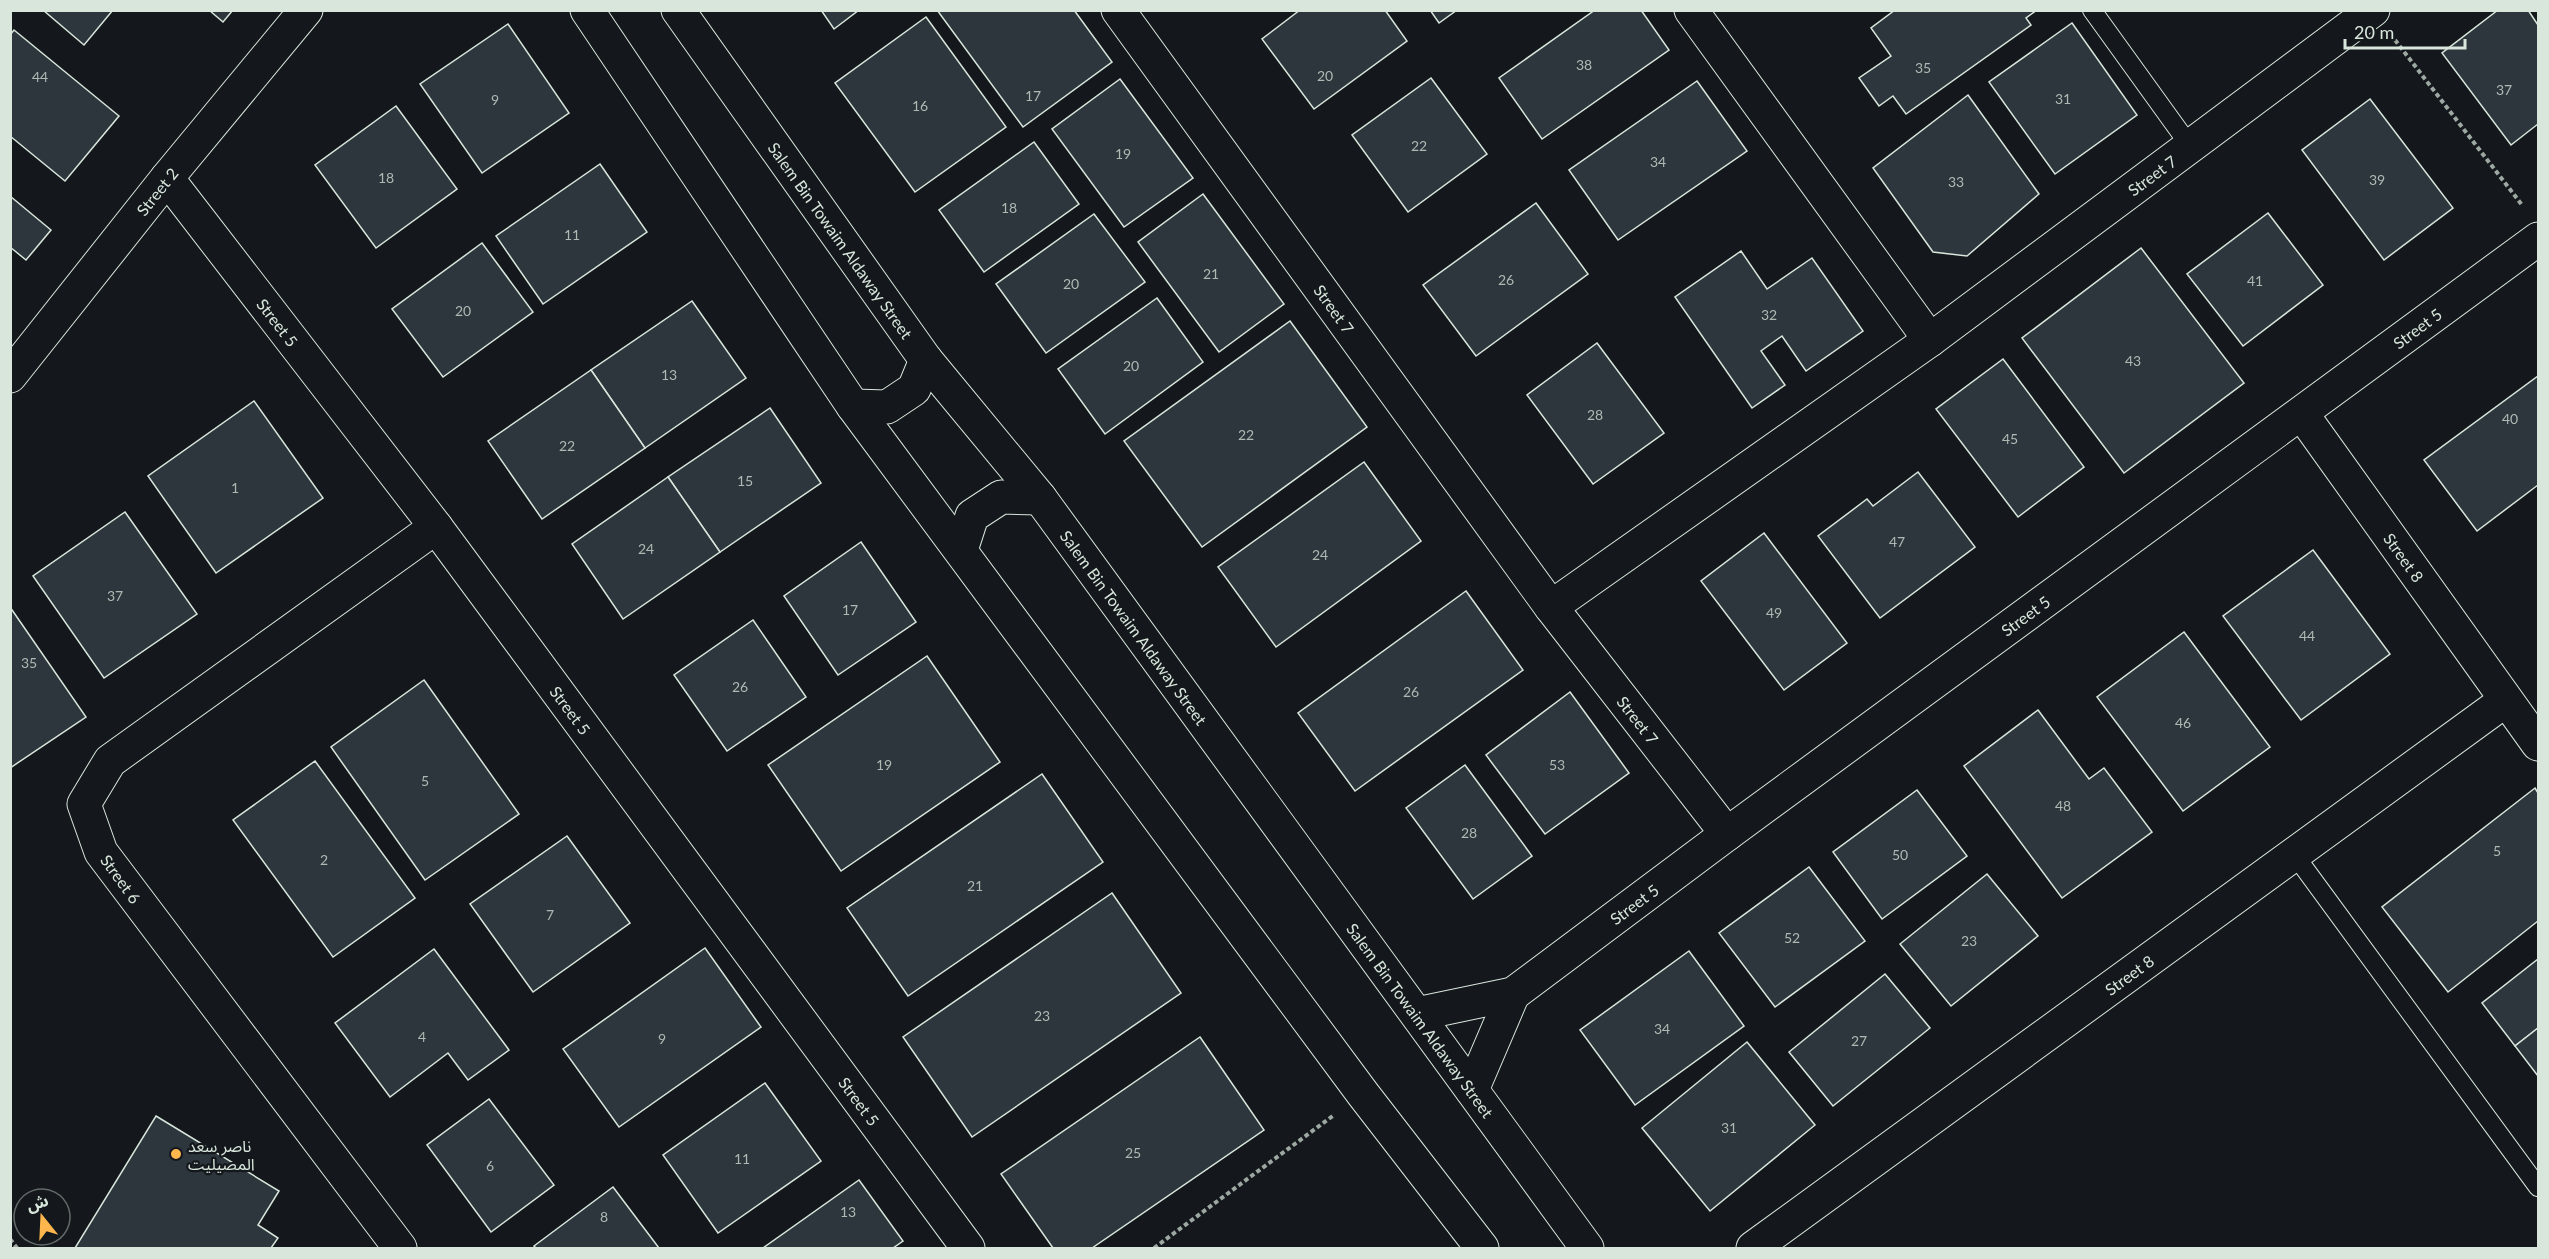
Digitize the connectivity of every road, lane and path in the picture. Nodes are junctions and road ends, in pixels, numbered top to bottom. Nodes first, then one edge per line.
1 (306, 10) edge
2 (587, 10) edge
3 (678, 10) edge
4 (1118, 10) edge
5 (1690, 10) edge
6 (2092, 10) edge
7 (2373, 11) edge
8 (2190, 146) junction
9 (167, 178) junction
10 (2524, 208) dead end
11 (2538, 239) edge
12 (1930, 340) junction
13 (926, 360) junction
14 (10, 376) edge
15 (853, 406) junction
16 (2302, 414) junction
17 (1040, 498) junction
18 (436, 527) junction
19 (961, 550) junction
20 (1551, 607) junction
21 (2506, 700) junction
22 (2538, 744) edge
23 (1727, 834) junction
24 (2294, 854) junction
25 (1513, 994) junction
26 (1417, 1014) junction
27 (1472, 1090) junction
28 (1363, 1094) junction
29 (2538, 1187) edge
30 (10, 1239) edge
31 (17, 1248) edge
32 (400, 1248) edge
33 (968, 1248) edge
34 (1154, 1248) edge
35 (1482, 1248) edge
36 (1587, 1248) edge
37 (1753, 1248) edge

1 - 9 street, Street 2
2 - 15 street
3 - 13 street, Salem Bin Towaim Aldaway Street
4 - 20 street, Street 7
5 - 12 street
6 - 8 lane
7 - 8 street, Street 7
7 - 10 path
8 - 12 street, Street 7
9 - 14 street, Street 2
9 - 18 street, Street 5
11 - 16 street, Street 5
12 - 20 street, Street 7
13 - 15 street
13 - 17 street, Salem Bin Towaim Aldaway Street
15 - 19 street
16 - 21 street, Street 8
16 - 23 street, Street 5
17 - 19 street
17 - 26 street, Salem Bin Towaim Aldaway Street
18 - 32 street, Street 6
18 - 33 street, Street 5
19 - 28 street
20 - 23 street, Street 7
21 - 22 street, Street 8
21 - 24 street, Street 8
23 - 25 street, Street 5
24 - 29 lane
24 - 37 street, Street 8
25 - 26 street, Street 5
25 - 27 street
26 - 27 street, Salem Bin Towaim Aldaway Street
27 - 36 street, Salem Bin Towaim Aldaway Street
28 - 34 path
28 - 35 street
30 - 31 path

